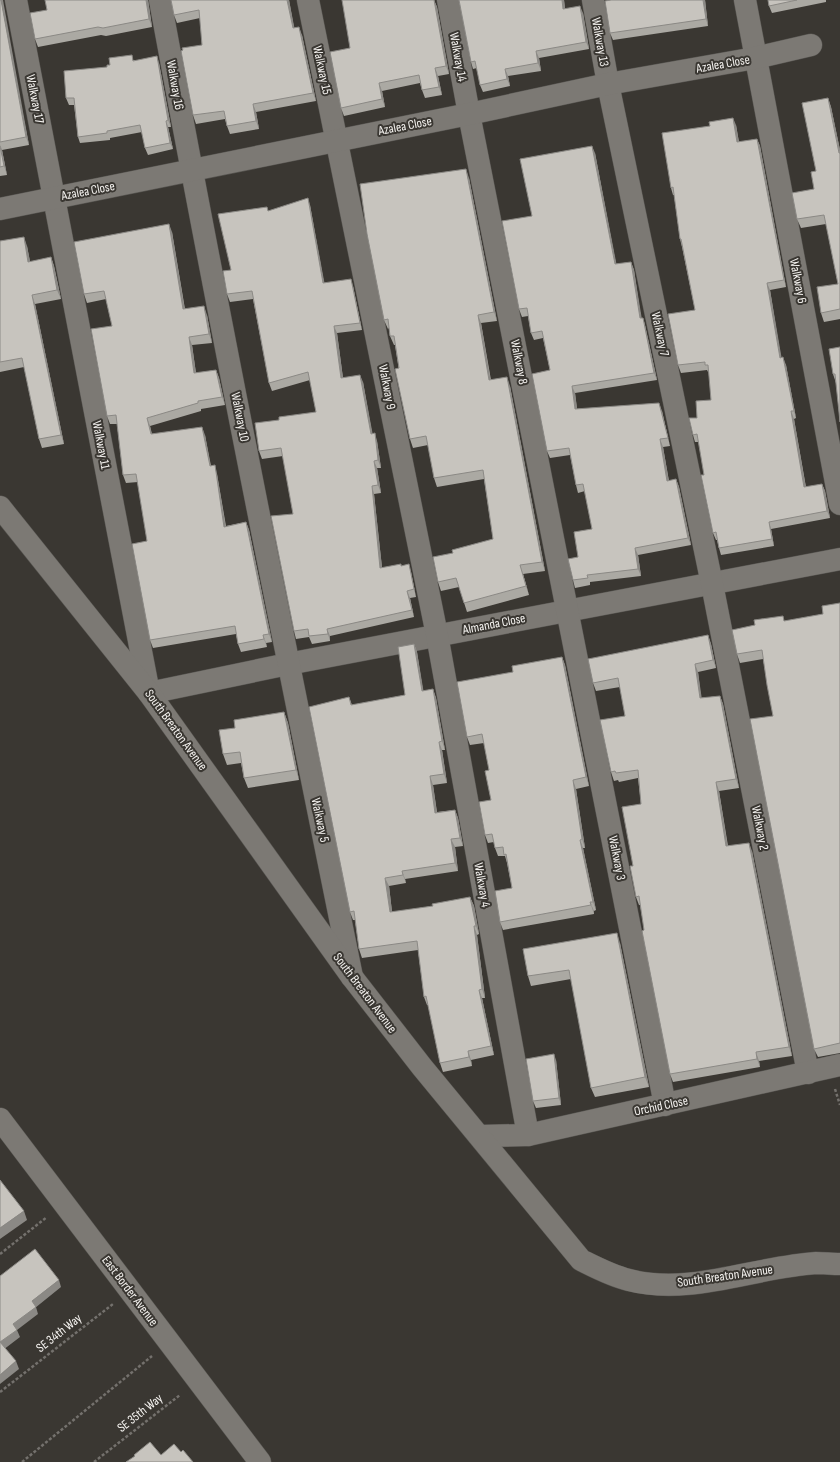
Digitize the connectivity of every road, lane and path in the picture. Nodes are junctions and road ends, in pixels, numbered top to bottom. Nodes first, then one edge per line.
1 (16, 0) edge
2 (160, 0) edge
3 (308, 0) edge
4 (448, 0) edge
5 (593, 0) edge
6 (745, 0) edge
7 (811, 45) dead end
8 (755, 58) junction
9 (608, 84) junction
10 (469, 114) junction
11 (336, 140) junction
12 (191, 170) junction
13 (54, 197) junction
14 (0, 209) edge
15 (840, 504) edge
16 (0, 507) edge
17 (840, 559) edge
18 (712, 584) junction
19 (568, 611) junction
20 (437, 635) junction
21 (288, 664) junction
22 (149, 693) junction
23 (352, 977) junction
24 (840, 1066) edge
25 (808, 1073) junction
26 (665, 1105) junction
27 (0, 1119) edge
28 (528, 1135) junction
29 (480, 1136) junction
30 (64, 1204) junction
31 (0, 1254) edge
32 (840, 1264) edge
33 (130, 1291) junction
34 (169, 1342) junction
35 (198, 1381) junction
36 (0, 1392) edge
37 (22, 1462) edge
38 (94, 1462) edge
39 (260, 1462) edge

1 - 13 street, Walkway 17
2 - 12 street, Walkway 16
3 - 11 street, Walkway 15
4 - 10 street, Walkway 14
5 - 9 street, Walkway 13
6 - 8 street, Walkway 6
7 - 8 street, Azalea Close
8 - 9 street, Azalea Close
8 - 15 street, Walkway 6
9 - 10 street, Azalea Close
9 - 18 street, Walkway 7
10 - 11 street, Azalea Close
10 - 19 street, Walkway 8
11 - 12 street, Azalea Close
11 - 20 street, Walkway 9
12 - 13 street, Azalea Close
12 - 21 street, Walkway 10
13 - 14 street, Azalea Close
13 - 22 street, Walkway 11
16 - 22 street, South Breaton Avenue
17 - 18 street, Almanda Close
18 - 19 street, Almanda Close
18 - 25 street, Walkway 2
19 - 20 street, Almanda Close
19 - 26 street, Walkway 3
20 - 21 street, Almanda Close
20 - 28 street, Walkway 4
21 - 22 street, Almanda Close
21 - 23 street, Walkway 5
22 - 23 street, South Breaton Avenue
23 - 29 street, South Breaton Avenue
24 - 25 street, Orchid Close
25 - 26 street, Orchid Close
26 - 28 street, Orchid Close
27 - 30 street, East Border Avenue
28 - 29 street, Orchid Close
29 - 32 street, South Breaton Avenue
30 - 31 path
30 - 33 street, East Border Avenue
33 - 34 street, East Border Avenue
33 - 36 path, SE 34th Way
34 - 35 street, East Border Avenue
34 - 37 path
35 - 38 path, SE 35th Way
35 - 39 street, East Border Avenue

